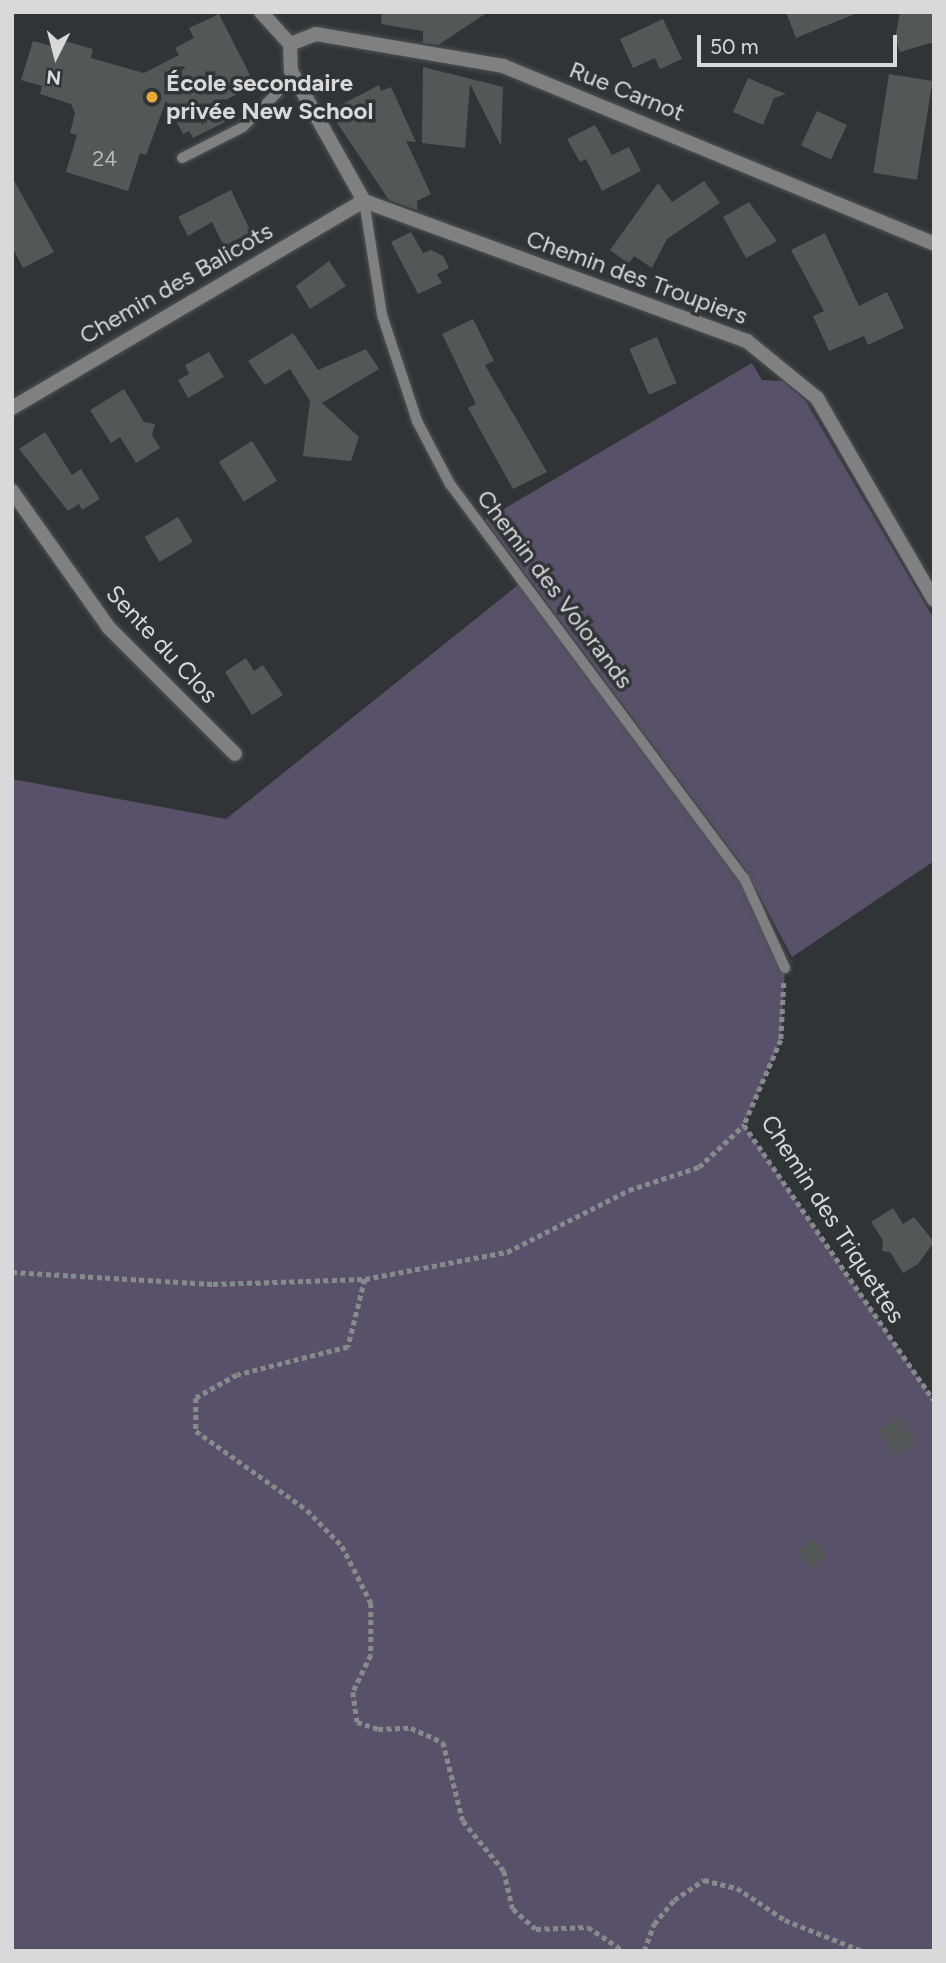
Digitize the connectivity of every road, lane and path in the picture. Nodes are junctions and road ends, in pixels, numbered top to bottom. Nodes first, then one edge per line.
1 (261, 12) edge
2 (290, 44) junction
3 (294, 76) junction
4 (181, 158) dead end
5 (364, 201) junction
6 (934, 244) edge
7 (12, 408) edge
8 (12, 491) edge
9 (934, 600) edge
10 (235, 754) dead end
11 (785, 968) joint
12 (744, 1125) junction
13 (12, 1272) edge
14 (365, 1279) junction
15 (934, 1400) edge
16 (624, 1951) edge
17 (644, 1951) edge
18 (862, 1951) edge

1 - 2 street
2 - 3 street
2 - 6 street, Rue Carnot
3 - 4 lane
3 - 5 street
5 - 7 street, Chemin des Balicots
5 - 9 street, Chemin des Troupiers
5 - 11 lane, Chemin des Volorands
8 - 10 street, Sente du Clos
11 - 12 path, Chemin des Triquettes
12 - 14 path
12 - 15 path, Chemin des Triquettes
13 - 14 path
14 - 16 path
17 - 18 path

